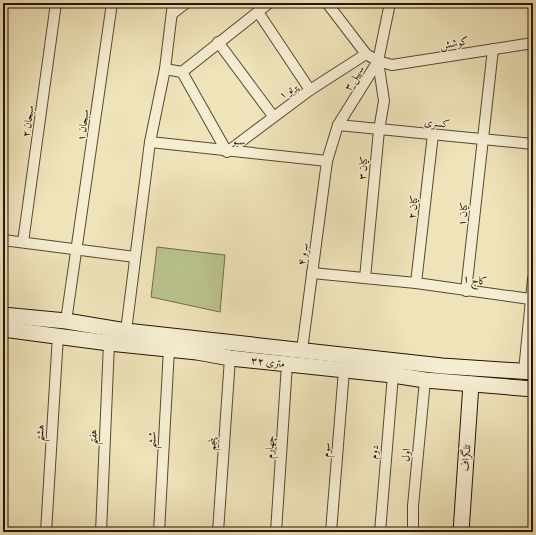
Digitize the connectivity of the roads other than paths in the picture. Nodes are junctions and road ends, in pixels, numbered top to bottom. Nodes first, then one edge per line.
1 (56, 3) edge
2 (112, 3) edge
3 (186, 3) edge
4 (269, 3) edge
5 (327, 3) edge
6 (390, 3) edge
7 (173, 8) edge
8 (258, 12) junction
9 (218, 42) junction
10 (533, 43) edge
11 (493, 50) junction
12 (366, 54) junction
13 (378, 61) junction
14 (165, 68) junction
15 (182, 72) junction
16 (310, 90) junction
17 (273, 116) junction
18 (338, 125) junction
19 (379, 130) junction
20 (433, 134) junction
21 (483, 140) junction
22 (150, 142) junction
23 (533, 144) edge
24 (227, 152) junction
25 (327, 161) junction
26 (3, 240) edge
27 (23, 242) junction
28 (77, 250) junction
29 (135, 257) junction
30 (312, 274) junction
31 (365, 278) junction
32 (533, 278) edge
33 (416, 283) junction
34 (466, 291) junction
35 (530, 299) junction
36 (3, 315) edge
37 (66, 321) junction
38 (3, 329) edge
39 (58, 335) junction
40 (125, 338) junction
41 (109, 343) junction
42 (169, 349) junction
43 (302, 350) junction
44 (230, 358) junction
45 (287, 364) junction
46 (344, 370) junction
47 (528, 372) edge
48 (393, 375) junction
49 (425, 380) junction
50 (471, 384) junction
51 (533, 389) edge
52 (46, 532) edge
53 (101, 532) edge
54 (159, 532) edge
55 (218, 532) edge
56 (276, 532) edge
57 (331, 532) edge
58 (380, 532) edge
59 (413, 532) edge
60 (461, 532) edge

1 - 27 street, سبحان ۲
2 - 28 street, سبحان ۱
3 - 7 street
4 - 8 street
5 - 12 street
6 - 13 street, سهیل ۳
7 - 14 street
8 - 9 street
8 - 16 street
9 - 15 street
9 - 17 street
10 - 11 street, کوشش
11 - 13 street, کوشش
11 - 21 street, کیان ۱
12 - 13 street
12 - 16 street, پرتو ۱
13 - 18 street, سهیل ۳
13 - 19 street, کیان ۳
14 - 15 street
14 - 22 street
15 - 24 street
16 - 17 street, پرتو ۱
17 - 24 street, پرتو ۱
18 - 19 street, کسری
18 - 25 street, سهیل ۳
19 - 20 street, کسری
19 - 31 street, کیان ۳
20 - 21 street, کسری
20 - 33 street, کیان ۲
21 - 23 street, کسری
21 - 34 street, کیان ۱
22 - 24 street, سبو
22 - 29 street
24 - 25 street, سبو
25 - 30 street, سرو ۴
26 - 27 street
27 - 28 street
28 - 29 street
28 - 37 street, سبحان ۱
29 - 40 street
30 - 31 street, کاج ۱
30 - 43 street, سرو ۴
31 - 33 street, کاج ۱
32 - 35 street
33 - 34 street, کاج ۱
34 - 35 street, کاج ۱
35 - 47 street
36 - 37 main road, ۳۲ متری
37 - 40 main road, ۳۲ متری
38 - 39 main road, ۳۲ متری
39 - 41 main road, ۳۲ متری
39 - 52 street, هشتم
40 - 41 main road, ۳۲ متری
40 - 42 main road, ۳۲ متری
40 - 43 main road, ۳۲ متری
41 - 53 street, هفتم
42 - 44 main road, ۳۲ متری
42 - 54 street, ششم
43 - 47 main road, ۳۲ متری
44 - 45 main road, ۳۲ متری
44 - 55 street, پنجم
45 - 46 main road, ۳۲ متری
45 - 56 street, چهارم
46 - 48 main road, ۳۲ متری
46 - 57 street, سوم
48 - 49 main road, ۳۲ متری
48 - 58 street, دوم
49 - 50 main road, ۳۲ متری
49 - 59 street, اول
50 - 51 main road, ۳۲ متری
50 - 60 main road, تلگراف

